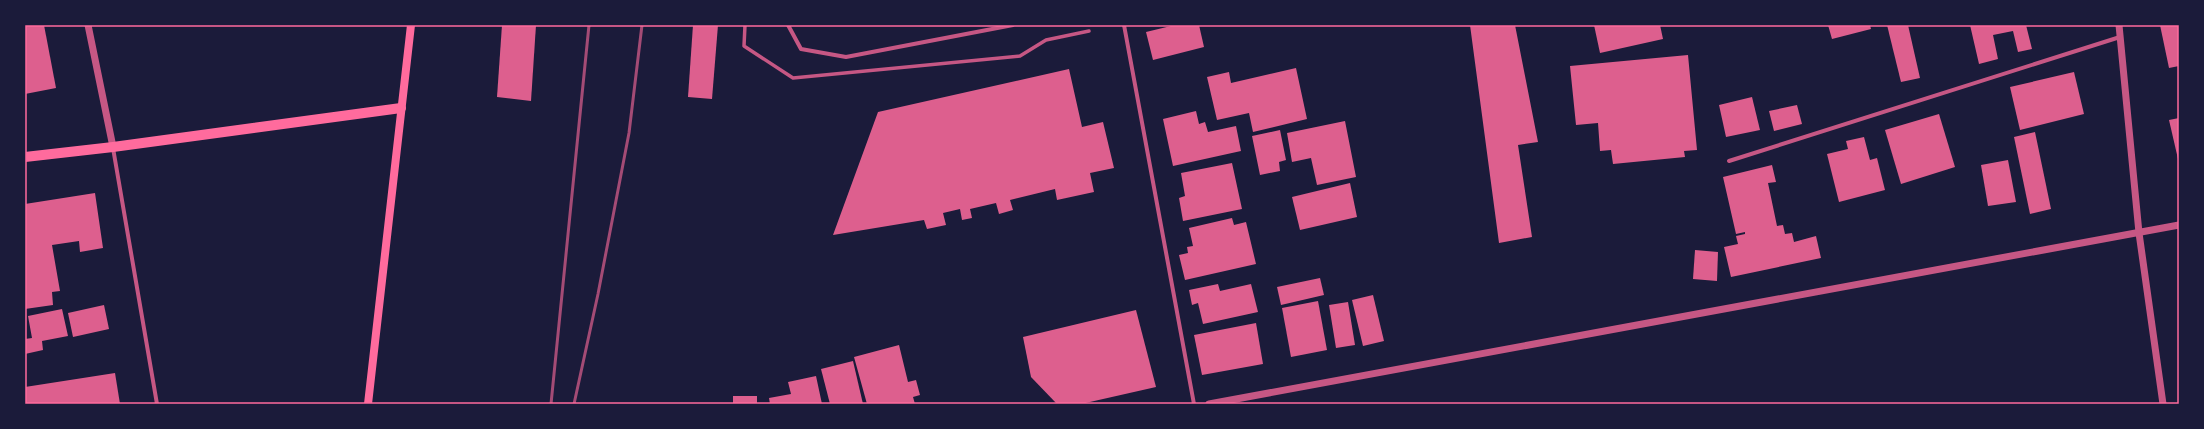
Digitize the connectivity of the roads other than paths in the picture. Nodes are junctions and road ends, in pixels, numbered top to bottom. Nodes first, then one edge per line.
1 (88, 25) edge
2 (411, 25) edge
3 (745, 25) edge
4 (788, 25) edge
5 (1013, 25) edge
6 (1124, 25) edge
7 (2119, 25) edge
8 (1089, 31) dead end
9 (2120, 37) junction
10 (401, 108) junction
11 (113, 147) junction
12 (25, 157) edge
13 (1729, 161) dead end
14 (2179, 225) edge
15 (2140, 233) junction
16 (157, 404) edge
17 (368, 404) edge
18 (1194, 404) edge
19 (1209, 404) edge
20 (2163, 404) edge

1 - 11 street
2 - 10 main road
3 - 8 street
4 - 5 street
6 - 18 street
7 - 9 street
9 - 13 street
9 - 15 street
10 - 11 main road
10 - 17 main road
11 - 12 main road
11 - 16 street
14 - 15 street
15 - 19 street
15 - 20 street

